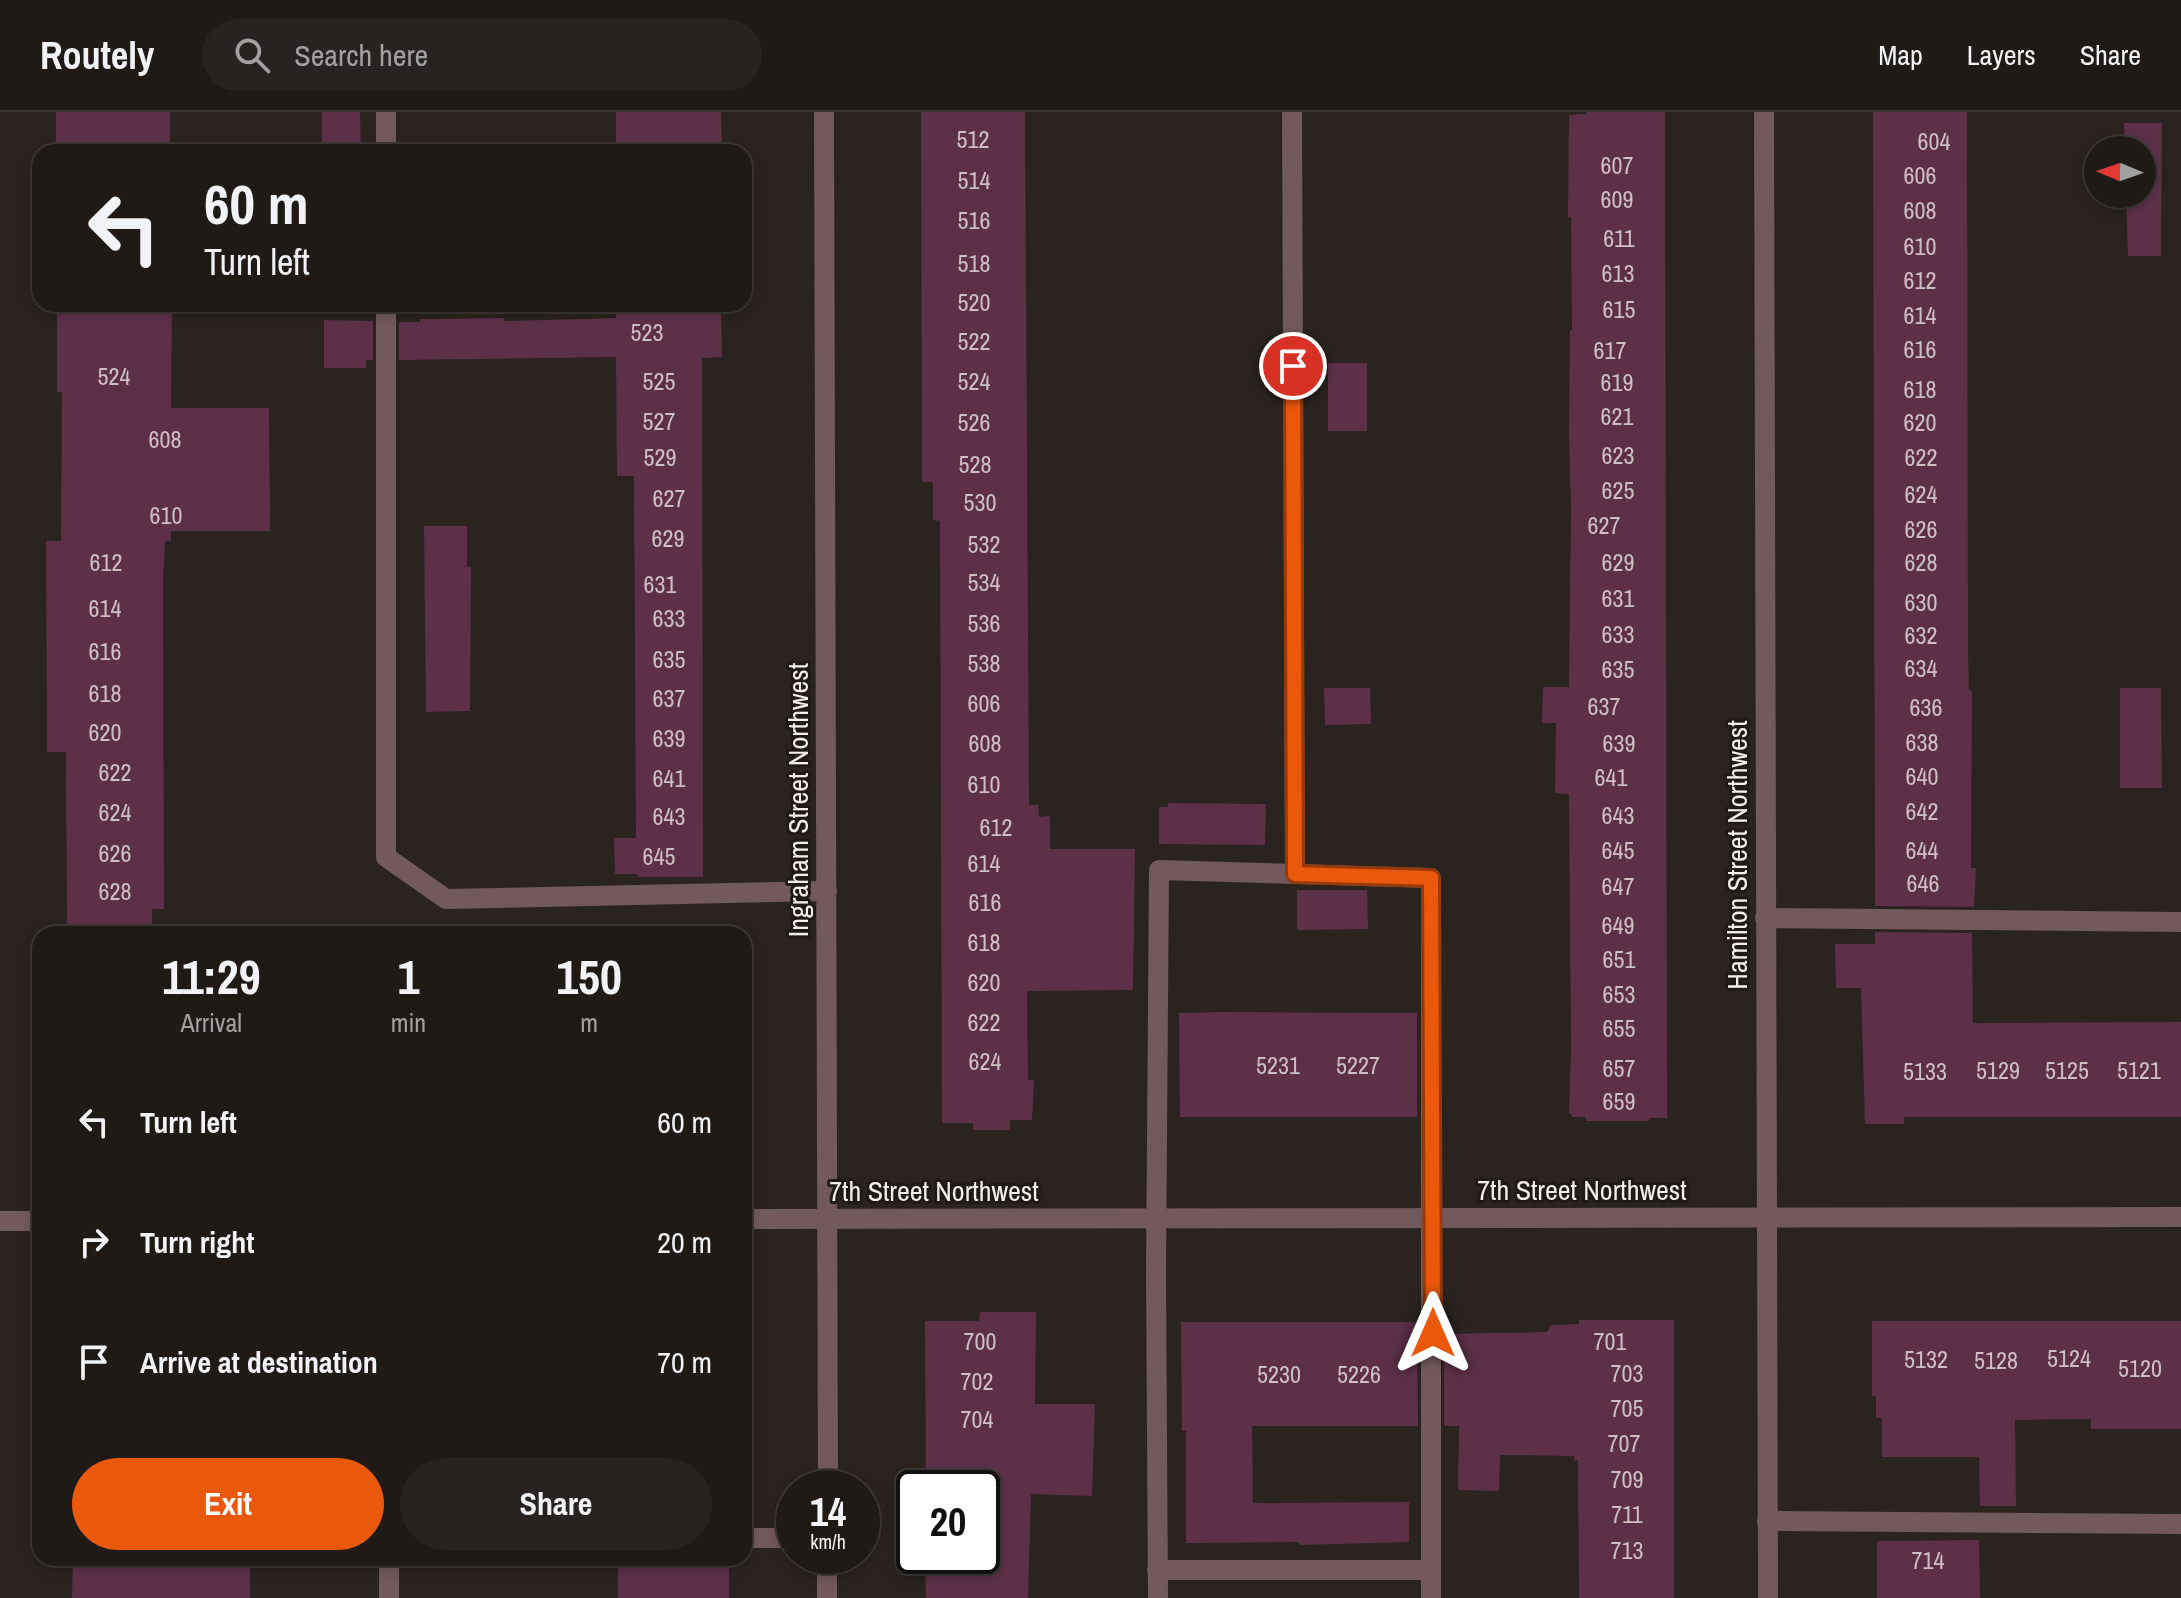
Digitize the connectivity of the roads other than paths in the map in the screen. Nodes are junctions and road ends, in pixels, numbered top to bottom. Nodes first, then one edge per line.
1 (386, 112) edge
2 (824, 112) edge
3 (1292, 112) edge
4 (1764, 112) edge
5 (386, 144) edge
6 (386, 312) edge
7 (1295, 874) junction
8 (827, 891) junction
9 (1765, 918) junction
10 (2181, 922) edge
11 (2181, 1217) edge
12 (1765, 1218) junction
13 (752, 1219) edge
14 (827, 1219) junction
15 (1156, 1219) junction
16 (1433, 1219) junction
17 (0, 1221) edge
18 (32, 1221) edge
19 (828, 1470) edge
20 (1767, 1521) junction
21 (2181, 1524) edge
22 (752, 1538) edge
23 (776, 1538) edge
24 (389, 1566) edge
25 (1157, 1570) junction
26 (1431, 1570) junction
27 (827, 1574) edge
28 (389, 1598) edge
29 (827, 1598) edge
30 (1158, 1598) edge
31 (1431, 1598) edge
32 (1768, 1598) edge

1 - 5 street
2 - 8 street, Ingraham Street Northwest
3 - 7 street
4 - 9 street, Hamilton Street Northwest
6 - 8 street
7 - 15 street
7 - 16 street
8 - 14 street, Ingraham Street Northwest
9 - 10 street
9 - 12 street, Hamilton Street Northwest
11 - 12 street, 7th Street Northwest
12 - 16 street, 7th Street Northwest
12 - 20 street, Hamilton Street Northwest
13 - 14 street, 7th Street Northwest
14 - 15 street, 7th Street Northwest
14 - 19 street, Ingraham Street Northwest
15 - 16 street, 7th Street Northwest
15 - 25 street
16 - 26 street
17 - 18 street
20 - 21 street
20 - 32 street, Hamilton Street Northwest
22 - 23 street
24 - 28 street
25 - 26 street
25 - 30 street
26 - 31 street
27 - 29 street

